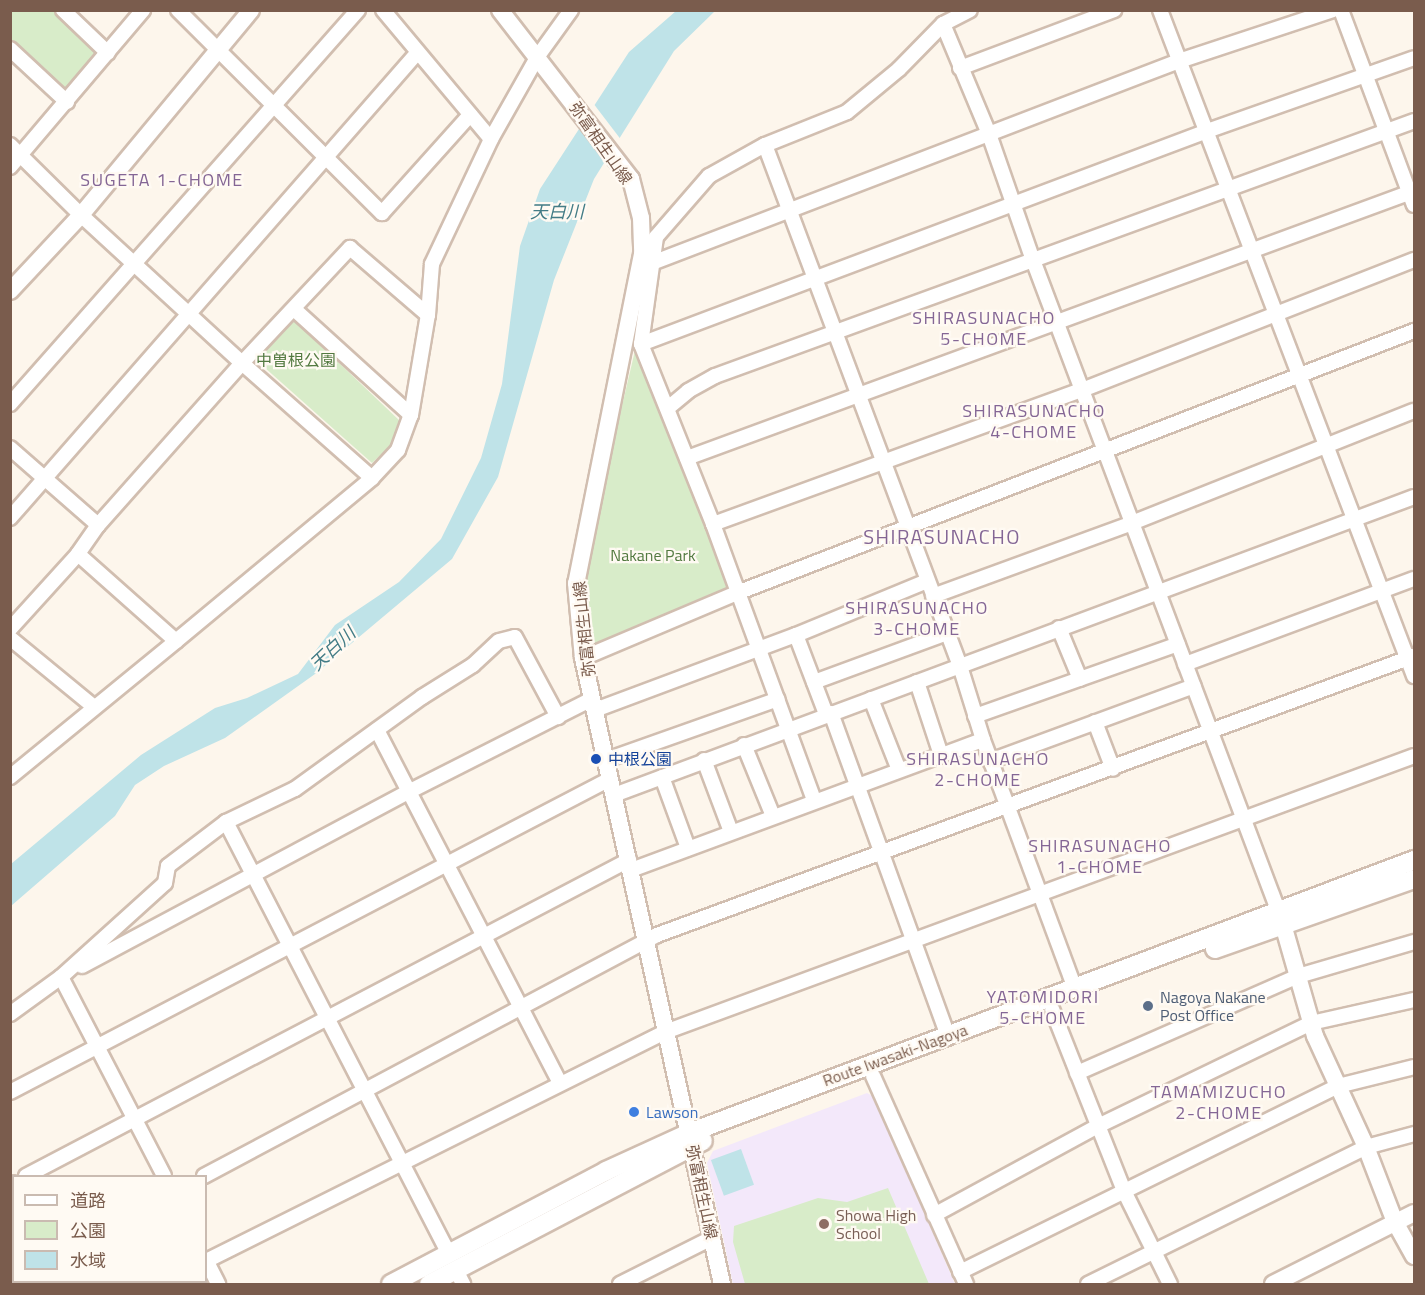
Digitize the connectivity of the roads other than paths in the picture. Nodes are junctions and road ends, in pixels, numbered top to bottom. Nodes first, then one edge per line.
1 (63, 10) edge
2 (143, 10) edge
3 (178, 10) edge
4 (251, 10) edge
5 (358, 10) edge
6 (383, 10) edge
7 (501, 10) edge
8 (571, 10) edge
9 (970, 10) edge
10 (1114, 10) edge
11 (1160, 10) edge
12 (1333, 10) edge
13 (1341, 10) edge
14 (943, 24) junction
15 (218, 48) junction
16 (10, 49) edge
17 (418, 52) junction
18 (108, 53) junction
19 (1414, 58) edge
20 (1179, 60) junction
21 (542, 61) junction
22 (960, 68) junction
23 (1366, 76) junction
24 (67, 102) junction
25 (274, 104) junction
26 (470, 115) junction
27 (1414, 121) edge
28 (1387, 131) junction
29 (1206, 132) junction
30 (989, 134) junction
31 (491, 139) junction
32 (10, 145) edge
33 (765, 145) junction
34 (22, 154) junction
35 (326, 155) junction
36 (10, 167) edge
37 (1228, 189) junction
38 (1413, 196) edge
39 (1016, 204) junction
40 (790, 213) junction
41 (81, 215) junction
42 (1253, 253) junction
43 (1033, 260) junction
44 (1414, 260) edge
45 (134, 262) junction
46 (652, 263) junction
47 (816, 281) junction
48 (10, 291) edge
49 (294, 309) junction
50 (1276, 313) junction
51 (428, 315) junction
52 (190, 316) junction
53 (1056, 322) junction
54 (1414, 332) edge
55 (835, 333) junction
56 (641, 344) junction
57 (242, 363) junction
58 (1300, 376) junction
59 (1082, 390) junction
60 (858, 394) junction
61 (10, 404) edge
62 (668, 408) junction
63 (1414, 411) edge
64 (411, 415) junction
65 (1327, 447) junction
66 (10, 448) edge
67 (1105, 452) junction
68 (687, 458) junction
69 (884, 464) junction
70 (372, 478) junction
71 (45, 479) junction
72 (1414, 497) edge
73 (10, 518) edge
74 (1355, 519) junction
75 (1132, 523) junction
76 (713, 524) junction
77 (98, 525) junction
78 (908, 530) junction
79 (78, 554) junction
80 (1414, 579) edge
81 (927, 581) junction
82 (1158, 591) junction
83 (1382, 591) junction
84 (737, 593) junction
85 (933, 596) junction
86 (1059, 628) junction
87 (10, 629) edge
88 (947, 633) junction
89 (796, 635) junction
90 (10, 638) edge
91 (176, 640) junction
92 (1178, 644) junction
93 (758, 647) junction
94 (583, 657) junction
95 (1411, 657) edge
96 (1185, 664) junction
97 (960, 666) junction
98 (1414, 676) edge
99 (1080, 679) junction
100 (814, 682) junction
101 (917, 682) junction
102 (1194, 686) junction
103 (778, 699) junction
104 (871, 699) junction
105 (594, 705) junction
106 (94, 707) junction
107 (829, 714) junction
108 (975, 716) junction
109 (558, 717) junction
110 (1095, 722) junction
111 (788, 728) junction
112 (377, 730) junction
113 (1211, 732) junction
114 (983, 740) junction
115 (744, 745) junction
116 (941, 755) junction
117 (1414, 756) edge
118 (606, 760) junction
119 (704, 760) junction
120 (990, 761) junction
121 (1113, 769) junction
122 (899, 770) junction
123 (11, 776) edge
124 (662, 777) junction
125 (610, 779) junction
126 (857, 785) junction
127 (410, 791) junction
128 (614, 795) junction
129 (814, 800) junction
130 (1008, 808) junction
131 (773, 816) junction
132 (1244, 819) junction
133 (225, 822) junction
134 (731, 832) junction
135 (688, 848) junction
136 (882, 855) junction
137 (1414, 860) edge
138 (446, 864) junction
139 (630, 865) junction
140 (250, 875) junction
141 (1414, 879) edge
142 (1040, 894) junction
143 (1281, 917) junction
144 (484, 937) junction
145 (915, 939) junction
146 (646, 941) junction
147 (1414, 942) edge
148 (288, 946) junction
149 (1298, 976) junction
150 (61, 977) junction
151 (1076, 989) junction
152 (1414, 1000) edge
153 (522, 1009) junction
154 (1052, 1009) junction
155 (10, 1014) edge
156 (325, 1019) junction
157 (1311, 1023) junction
158 (665, 1032) junction
159 (948, 1036) junction
160 (97, 1046) junction
161 (1414, 1067) edge
162 (1077, 1073) junction
163 (873, 1076) junction
164 (560, 1083) junction
165 (1338, 1086) junction
166 (363, 1089) junction
167 (10, 1092) edge
168 (134, 1118) junction
169 (1098, 1126) junction
170 (1414, 1134) edge
171 (691, 1139) junction
172 (1366, 1148) junction
173 (402, 1164) junction
174 (28, 1175) edge
175 (163, 1175) edge
176 (206, 1175) edge
177 (1124, 1191) junction
178 (1414, 1213) edge
179 (934, 1215) junction
180 (1395, 1221) junction
181 (712, 1238) junction
182 (1154, 1252) junction
183 (448, 1253) junction
184 (1414, 1256) edge
185 (207, 1260) edge
186 (207, 1262) edge
187 (460, 1277) edge
188 (963, 1278) edge
189 (1292, 1280) edge
190 (218, 1284) edge
191 (391, 1284) edge
192 (429, 1284) edge
193 (620, 1284) edge
194 (722, 1284) edge
195 (1088, 1284) edge
196 (1170, 1284) edge
197 (1273, 1284) edge

1 - 18 street
2 - 18 street
3 - 15 street
4 - 15 street
5 - 25 street
6 - 17 street
7 - 21 street, 弥富相生山線
8 - 21 street
9 - 14 street
10 - 22 street
11 - 20 street
12 - 20 street
13 - 23 street
14 - 22 street
14 - 33 street
15 - 25 street
15 - 41 street
16 - 24 street
17 - 26 street
17 - 35 street
18 - 24 street
19 - 23 street
20 - 29 street
20 - 30 street
21 - 31 street
21 - 94 street, 弥富相生山線
22 - 30 street
23 - 28 street
23 - 29 street
24 - 34 street
25 - 35 street
25 - 45 street
26 - 31 street
26 - 35 street
27 - 28 street
28 - 37 street
28 - 38 street
29 - 37 street
29 - 39 street
30 - 39 street
30 - 40 street
31 - 51 street
32 - 34 street
33 - 40 street
33 - 46 street
34 - 36 street
34 - 41 street
35 - 52 street
37 - 42 street
37 - 43 street
38 - 42 street
39 - 43 street
39 - 47 street
40 - 46 street
40 - 47 street
41 - 45 street
41 - 48 street
42 - 50 street
42 - 53 street
43 - 53 street
43 - 55 street
44 - 50 street
45 - 52 street
45 - 61 street
46 - 56 street
47 - 55 street
47 - 56 street
49 - 51 street
49 - 57 street
49 - 64 street
50 - 58 street
50 - 59 street
51 - 64 street
52 - 57 street
52 - 71 street
53 - 59 street
53 - 60 street
54 - 58 street
55 - 60 street
55 - 62 street
56 - 62 street
57 - 70 street
57 - 77 street
58 - 65 street
58 - 67 street
59 - 67 street
59 - 69 street
60 - 68 street
60 - 69 street
62 - 68 street
63 - 65 street
64 - 70 street
65 - 74 street
65 - 75 street
66 - 71 street
67 - 75 street
67 - 78 street
68 - 76 street
69 - 76 street
69 - 78 street
70 - 91 street
71 - 73 street
71 - 77 street
72 - 74 street
74 - 82 street
74 - 83 street
75 - 82 street
75 - 85 street
76 - 84 street
77 - 79 street
78 - 81 street
78 - 84 street
79 - 87 street
79 - 91 street
80 - 83 street
81 - 85 street
81 - 89 street
82 - 86 street
82 - 92 street
83 - 95 street
83 - 96 street
84 - 93 street
84 - 94 street
85 - 88 street
86 - 97 street
86 - 99 street
88 - 97 street
88 - 100 street
89 - 93 street
89 - 100 street
90 - 106 street
91 - 106 street
92 - 96 street
92 - 99 street
93 - 103 street
93 - 105 street
94 - 105 street, 弥富相生山線
95 - 98 street
95 - 113 street
96 - 102 street
97 - 101 street
97 - 108 street
99 - 108 street
100 - 107 street
101 - 104 street
101 - 116 street
102 - 110 street
102 - 113 street
103 - 111 street
103 - 118 street
104 - 107 street
104 - 122 street
105 - 109 street
105 - 118 street, 弥富相生山線
106 - 123 street
107 - 111 street
107 - 126 street
108 - 114 street
109 - 112 street
109 - 127 street
110 - 120 street
110 - 121 street
111 - 115 street
111 - 129 street
112 - 127 street
112 - 133 street
113 - 121 street
113 - 132 street
114 - 116 street
114 - 120 street
115 - 119 street
115 - 131 street
116 - 122 street
117 - 132 street
118 - 125 street, 弥富相生山線
119 - 124 street
119 - 134 street
120 - 130 street
121 - 130 street
122 - 126 street
124 - 128 street
124 - 135 street
125 - 128 street, 弥富相生山線
125 - 138 street
126 - 129 street
126 - 136 street
127 - 138 street
127 - 140 street
128 - 139 street, 弥富相生山線
129 - 131 street
130 - 136 street
130 - 142 street
131 - 134 street
132 - 142 street
132 - 143 street
133 - 140 street
133 - 150 street
134 - 135 street
135 - 139 street
136 - 145 street
136 - 146 street
137 - 143 main road, Route Iwasaki-Nagoya
138 - 144 street
138 - 148 street
139 - 144 street
139 - 146 street, 弥富相生山線
140 - 148 street
140 - 150 street
141 - 143 main road, Route Iwasaki-Nagoya
142 - 145 street
142 - 151 street
143 - 149 street
143 - 151 main road, Route Iwasaki-Nagoya
143 - 154 main road, Route Iwasaki-Nagoya
144 - 153 street
144 - 156 street
145 - 158 street
145 - 159 street
146 - 153 street
146 - 158 street, 弥富相生山線
147 - 149 street
148 - 156 street
148 - 160 street
149 - 157 street
149 - 162 street
150 - 155 street
150 - 160 street
151 - 159 main road, Route Iwasaki-Nagoya
152 - 157 street
153 - 164 street
153 - 166 street
154 - 162 street
154 - 163 main road, Route Iwasaki-Nagoya
156 - 166 street
156 - 168 street
157 - 165 street
157 - 169 street
158 - 164 street
158 - 171 street, 弥富相生山線
159 - 171 main road, Route Iwasaki-Nagoya
160 - 167 street
160 - 168 street
161 - 165 street
162 - 169 street
163 - 171 main road, Route Iwasaki-Nagoya
163 - 179 street
164 - 173 street
165 - 172 street
165 - 177 street
166 - 173 street
166 - 176 street
168 - 174 street
168 - 175 street
169 - 177 street
169 - 179 street
170 - 172 street
171 - 181 street, 弥富相生山線
171 - 183 main road, Route Iwasaki-Nagoya
171 - 187 main road, Route Iwasaki-Nagoya
172 - 180 street
172 - 182 street
173 - 183 street
173 - 185 street
177 - 182 street
177 - 188 street
178 - 180 street
179 - 188 street
180 - 184 street
180 - 189 street
181 - 193 street
181 - 194 street, 弥富相生山線
182 - 195 street
182 - 196 street
183 - 191 main road, Route Iwasaki-Nagoya
186 - 190 street
187 - 192 main road, Route Iwasaki-Nagoya
189 - 197 street

